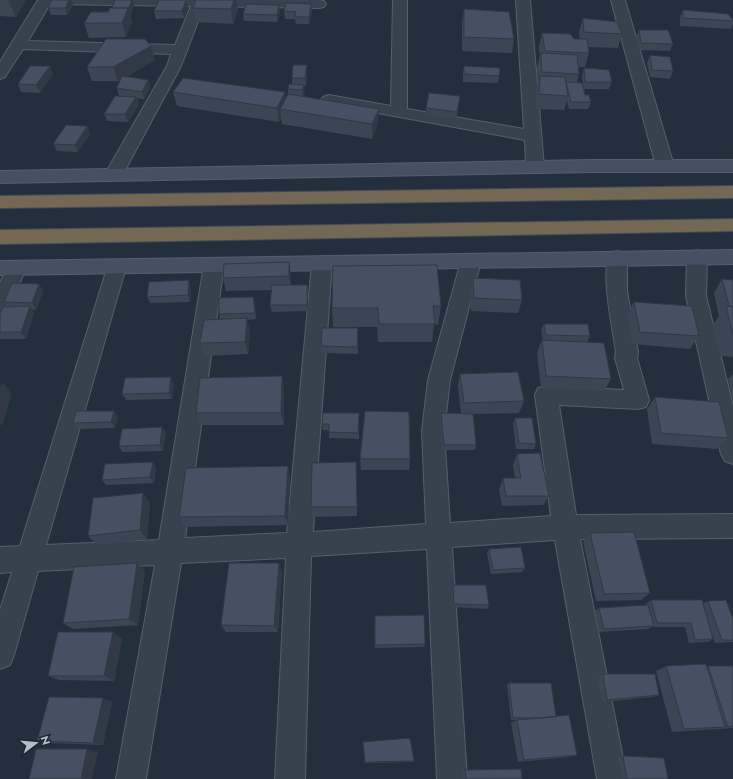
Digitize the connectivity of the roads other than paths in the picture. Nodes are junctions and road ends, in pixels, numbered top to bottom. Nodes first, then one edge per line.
1 (46, 0) edge
2 (400, 0) edge
3 (523, 0) edge
4 (618, 0) edge
5 (200, 1) edge
6 (319, 4) dead end
7 (18, 45) junction
8 (181, 50) junction
9 (0, 74) edge
10 (329, 100) edge
11 (399, 112) junction
12 (533, 136) junction
13 (665, 166) junction
14 (733, 166) edge
15 (535, 167) junction
16 (114, 174) junction
17 (0, 177) edge
18 (733, 192) edge
19 (0, 202) edge
20 (733, 225) edge
21 (0, 237) edge
22 (698, 257) junction
23 (733, 257) edge
24 (617, 258) junction
25 (471, 261) junction
26 (322, 263) junction
27 (214, 265) junction
28 (116, 267) junction
29 (8, 268) edge
30 (0, 307) edge
31 (733, 454) edge
32 (733, 526) edge
33 (565, 527) junction
34 (439, 535) junction
35 (300, 545) junction
36 (170, 552) junction
37 (28, 558) junction
38 (0, 560) edge
39 (0, 655) edge
40 (132, 779) edge
41 (290, 779) edge
42 (452, 779) edge
43 (612, 779) edge

1 - 5 street
1 - 7 street
2 - 11 street
3 - 12 street
4 - 13 street
5 - 6 street
5 - 8 street
7 - 8 street
7 - 9 street
8 - 16 street
10 - 11 street
11 - 12 street
12 - 15 street
13 - 14 main road
13 - 15 main road
15 - 16 main road
16 - 17 main road
18 - 19 highway
20 - 21 highway
22 - 23 main road
22 - 24 main road
22 - 31 street
24 - 25 main road
24 - 33 street
25 - 26 main road
25 - 34 street
26 - 27 main road
26 - 35 street
27 - 28 main road
27 - 36 street
28 - 29 main road
28 - 37 street
29 - 30 street
32 - 33 street
33 - 34 street
33 - 43 street
34 - 35 street
34 - 42 street
35 - 36 street
35 - 41 street
36 - 37 street
36 - 40 street
37 - 38 street
37 - 39 street

